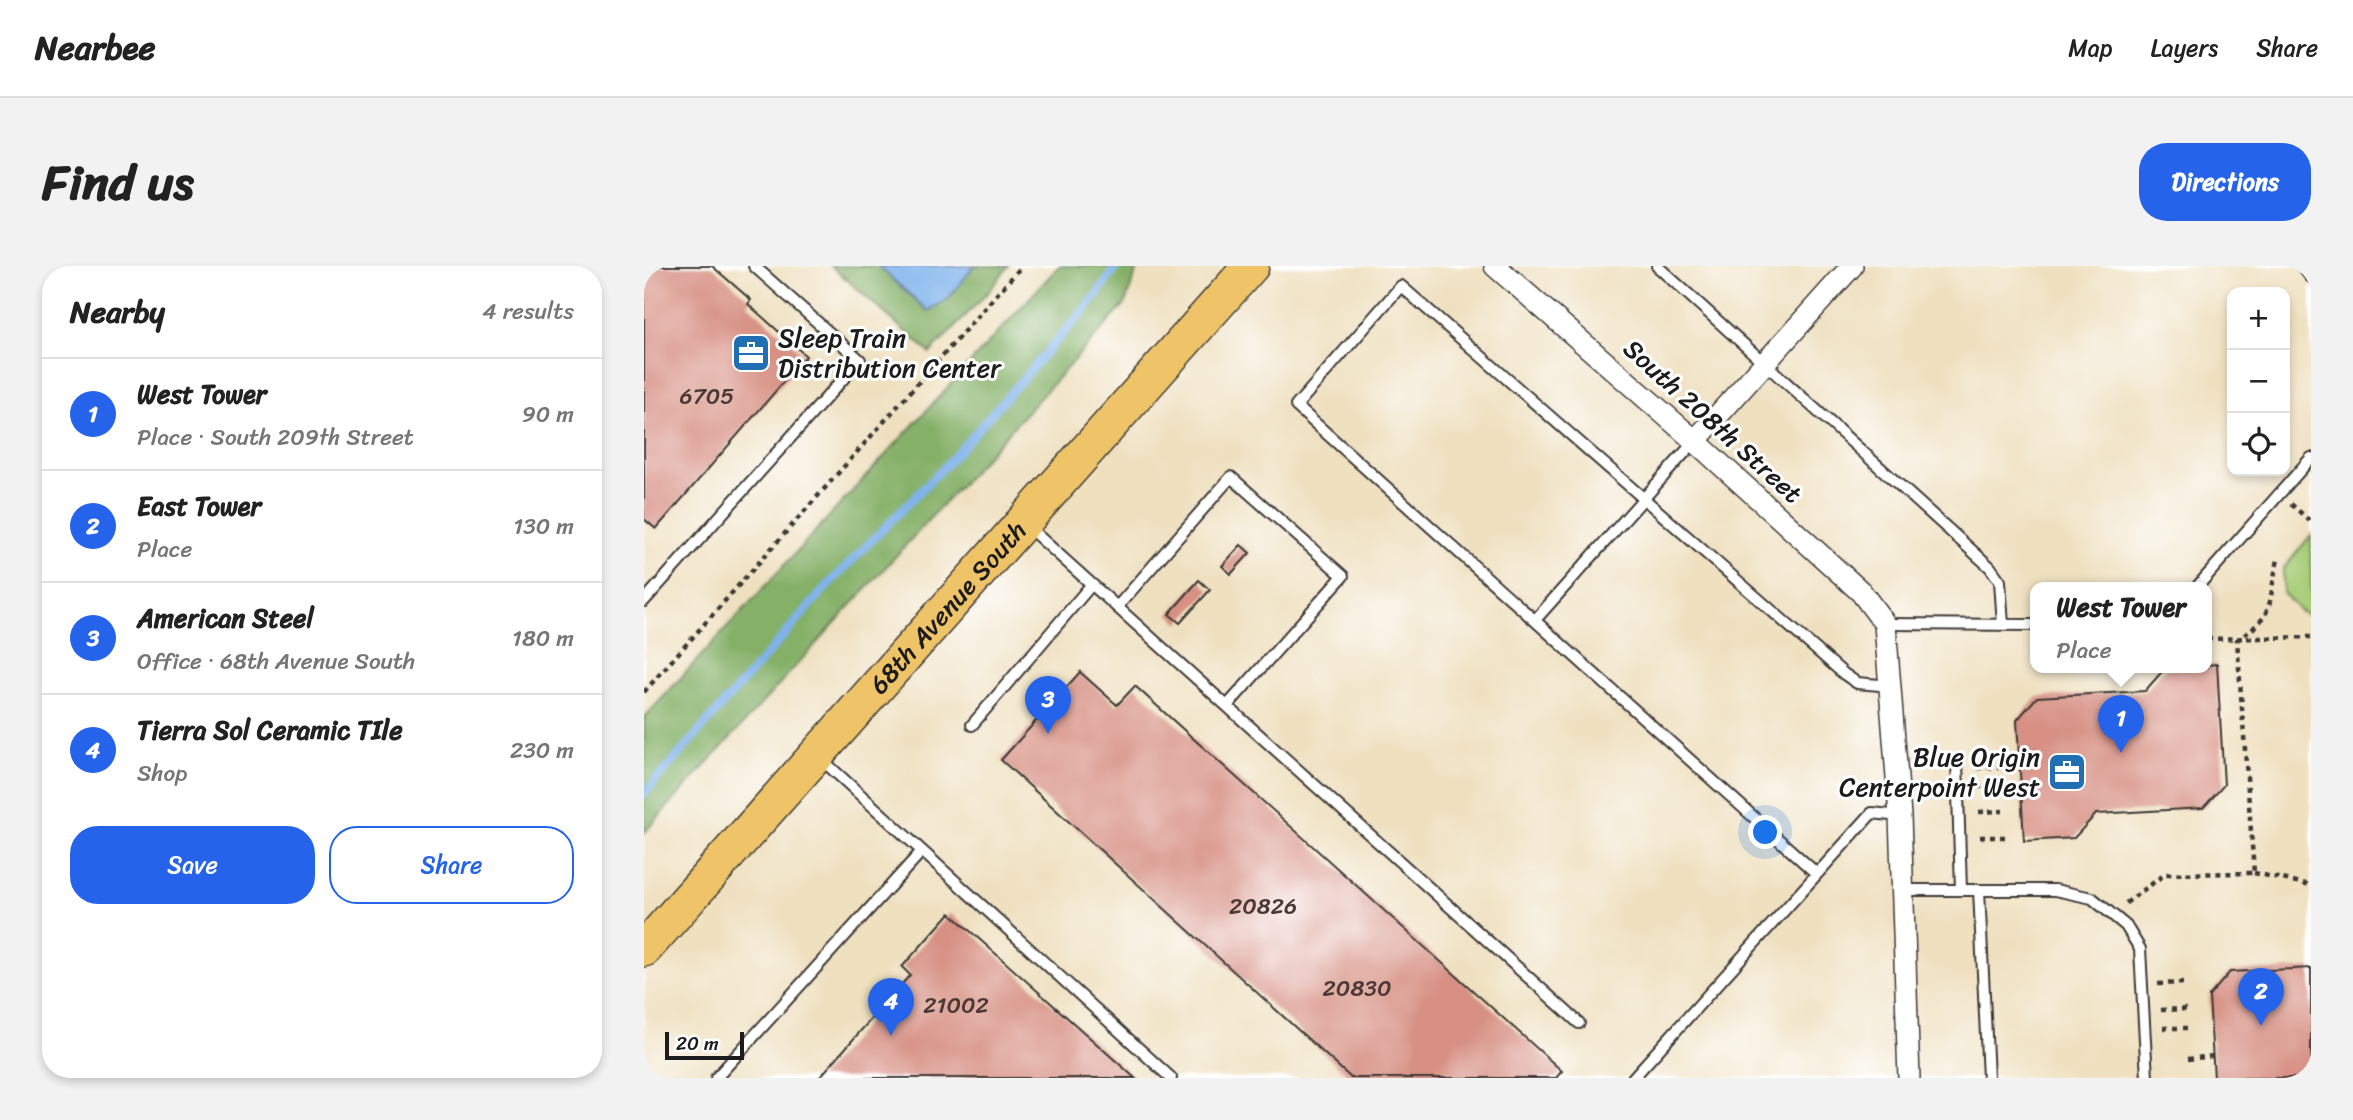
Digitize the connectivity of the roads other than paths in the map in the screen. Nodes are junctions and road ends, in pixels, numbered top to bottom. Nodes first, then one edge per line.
1 (754, 266) edge
2 (1251, 266) edge
3 (1495, 266) edge
4 (1657, 266) edge
5 (1852, 266) edge
6 (2302, 266) edge
7 (2311, 277) edge
8 (1765, 363) junction
9 (1695, 441) junction
10 (2311, 458) edge
11 (1645, 499) junction
12 (1023, 522) junction
13 (2201, 582) edge
14 (1092, 584) junction
15 (646, 594) edge
16 (1117, 607) junction
17 (1535, 620) junction
18 (1885, 624) junction
19 (2003, 625) junction
20 (2030, 625) edge
21 (1891, 686) junction
22 (1227, 706) junction
23 (972, 725) dead end
24 (817, 755) junction
25 (1957, 761) dead end
26 (1900, 816) junction
27 (922, 851) junction
28 (1817, 874) junction
29 (1903, 890) junction
30 (1961, 890) junction
31 (1979, 890) junction
32 (644, 949) edge
33 (1579, 1023) dead end
34 (716, 1078) edge
35 (1171, 1078) edge
36 (1633, 1078) edge
37 (1909, 1078) edge
38 (1989, 1078) edge
39 (2147, 1078) edge

1 - 15 lane
2 - 12 main road, 68th Avenue South
3 - 9 street, South 208th Street
4 - 8 lane
5 - 8 street
6 - 7 lane
8 - 9 street
8 - 19 lane
9 - 11 lane
9 - 18 street, South 208th Street
10 - 13 lane
11 - 17 lane
11 - 17 lane
11 - 21 lane
12 - 14 lane
12 - 24 main road, 68th Avenue South
14 - 16 lane
14 - 23 lane
16 - 22 lane
16 - 22 lane
17 - 28 lane
18 - 19 lane
18 - 21 street
19 - 20 lane
21 - 26 street
22 - 33 lane
24 - 27 lane
24 - 32 main road, 68th Avenue South
25 - 30 lane
26 - 28 lane
26 - 29 street
27 - 34 lane
27 - 35 lane
28 - 36 lane
29 - 30 lane
29 - 37 street
30 - 31 lane
31 - 38 lane
31 - 39 lane

